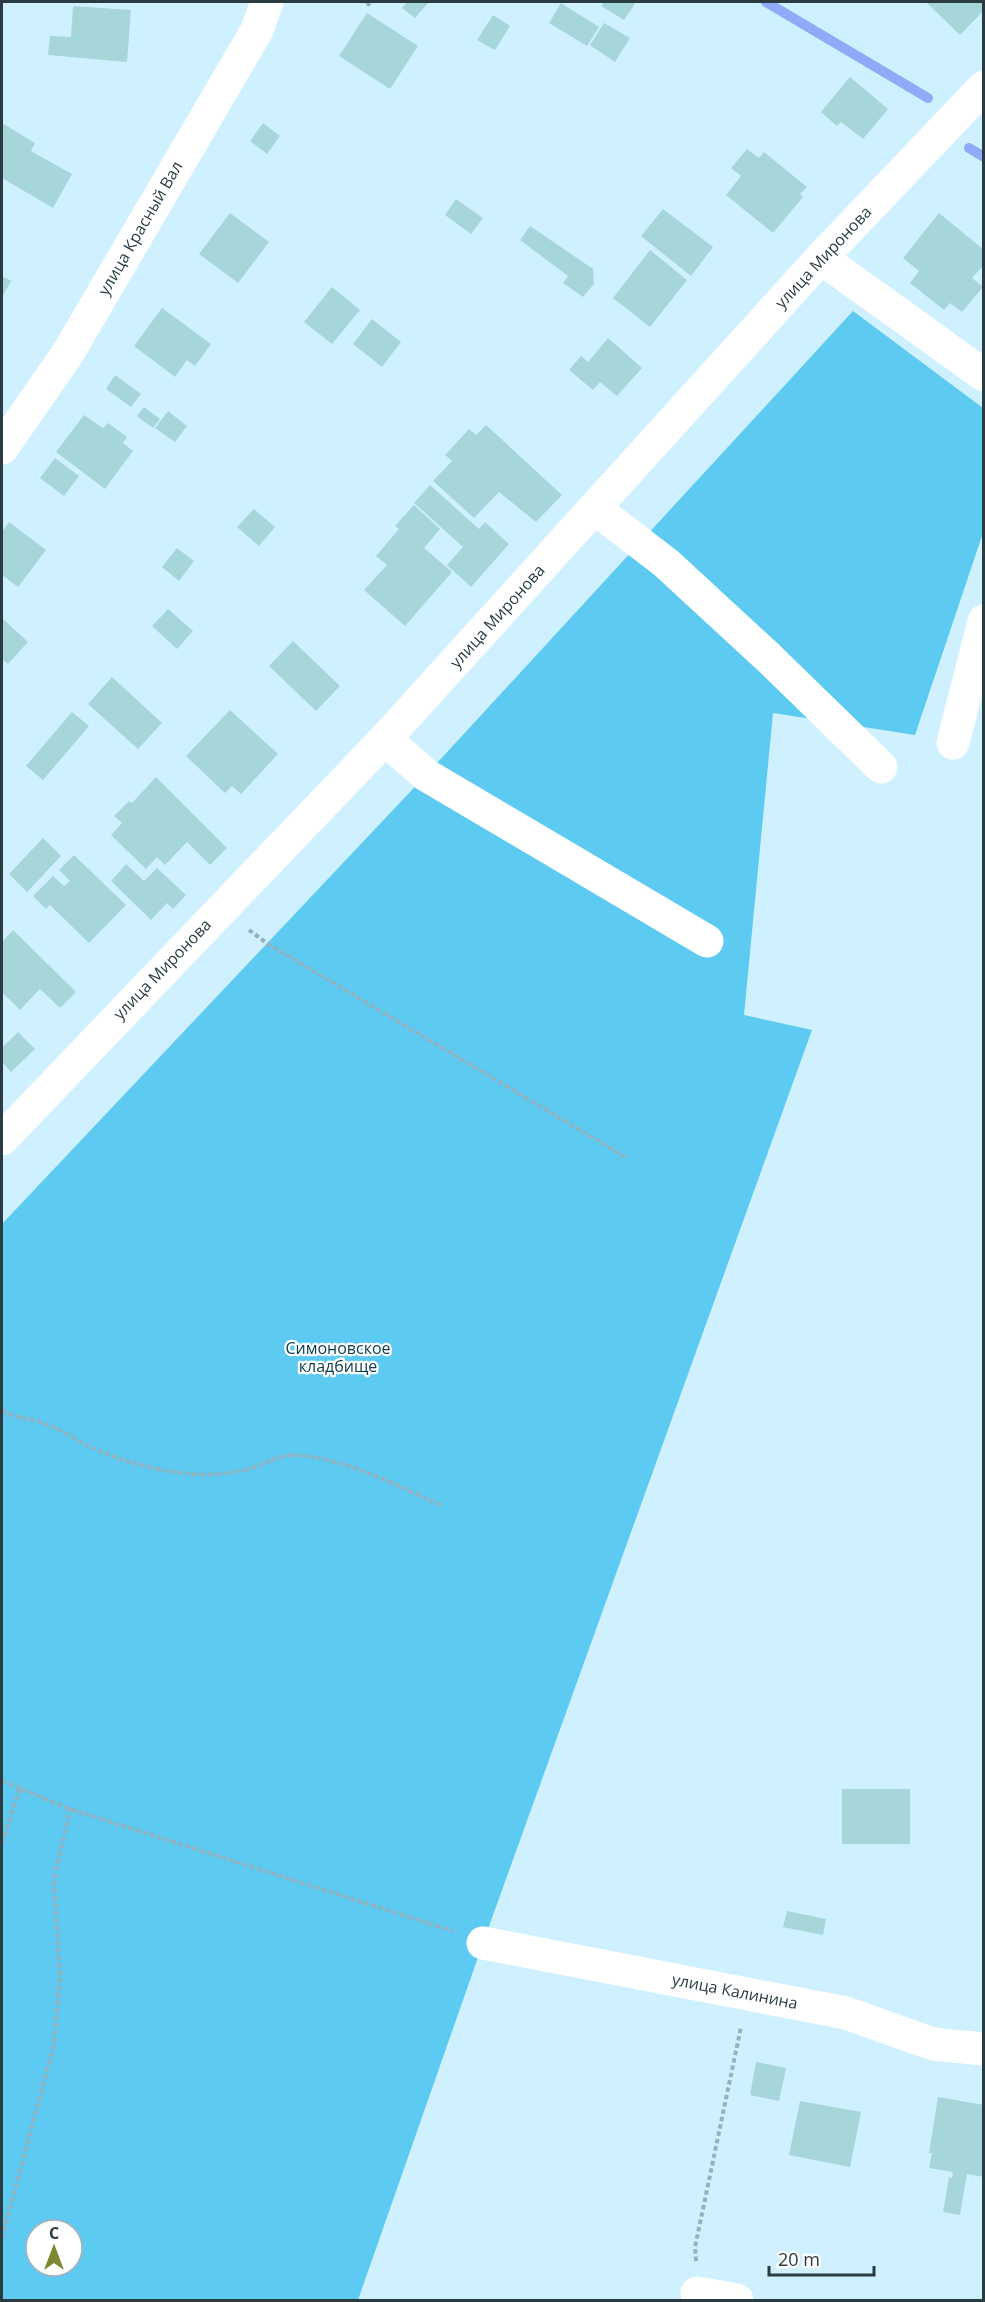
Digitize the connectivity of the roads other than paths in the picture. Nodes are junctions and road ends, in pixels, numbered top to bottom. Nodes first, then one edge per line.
1 (267, 2) edge
2 (984, 87) edge
3 (821, 258) junction
4 (984, 375) edge
5 (2, 448) edge
6 (594, 508) junction
7 (984, 621) edge
8 (385, 739) junction
9 (953, 744) dead end
10 (881, 768) dead end
11 (707, 941) dead end
12 (2, 1138) edge
13 (483, 1943) road end
14 (984, 2049) edge
15 (697, 2293) road end
16 (737, 2301) edge

1 - 5 street, улица Красный Вал
2 - 3 street, улица Миронова
3 - 4 street
3 - 6 street, улица Миронова
6 - 8 street, улица Миронова
6 - 10 street
7 - 9 street
8 - 11 street
8 - 12 street, улица Миронова
13 - 14 street, улица Калинина
15 - 16 street

